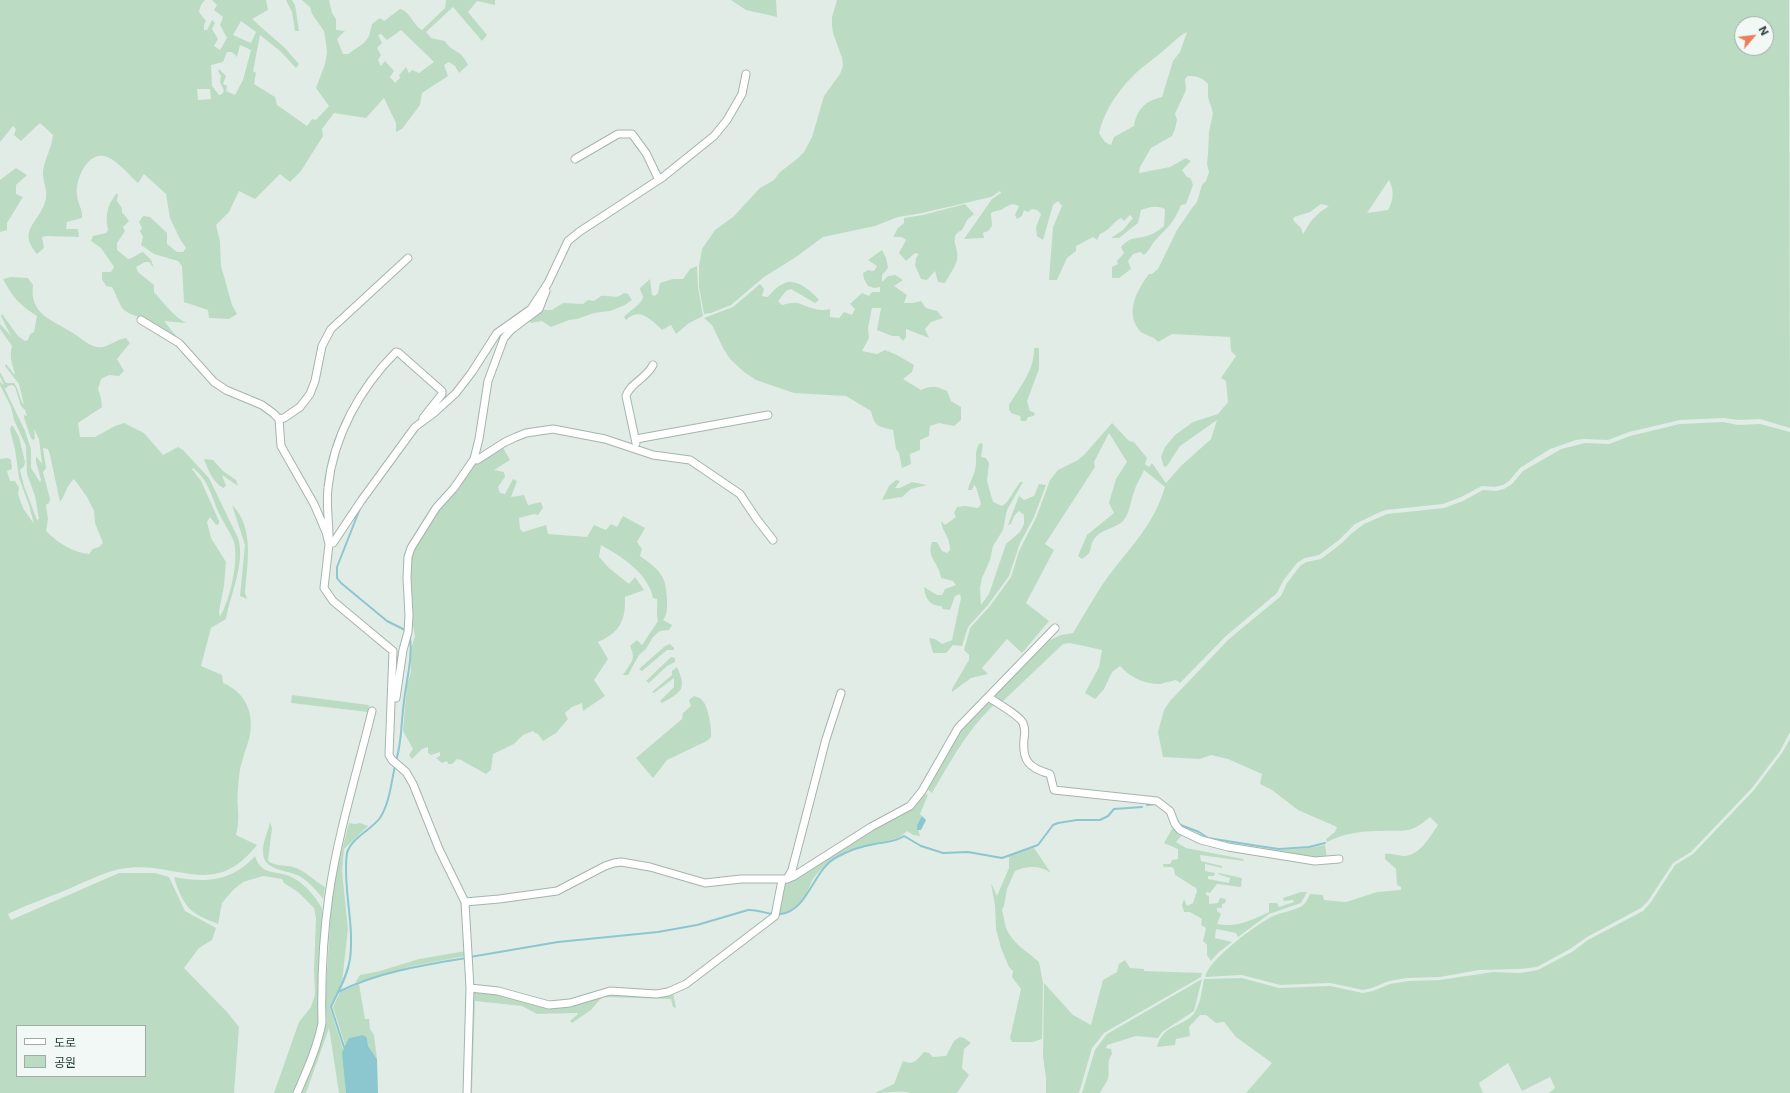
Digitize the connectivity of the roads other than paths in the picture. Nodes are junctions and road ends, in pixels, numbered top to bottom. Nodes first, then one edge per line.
1 (746, 74) dead end
2 (575, 159) dead end
3 (659, 180) junction
4 (408, 258) dead end
5 (548, 283) junction
6 (141, 320) dead end
7 (653, 365) dead end
8 (768, 416) dead end
9 (279, 419) junction
10 (415, 427) junction
11 (636, 439) junction
12 (636, 449) junction
13 (474, 460) junction
14 (773, 540) dead end
15 (329, 544) junction
16 (1055, 628) dead end
17 (841, 693) dead end
18 (988, 697) junction
19 (372, 711) dead end
20 (391, 730) junction
21 (1339, 859) dead end
22 (785, 880) junction
23 (465, 902) junction
24 (470, 988) junction
25 (297, 1093) edge
26 (467, 1093) edge

1 - 3 street
2 - 3 street
3 - 5 street
4 - 9 street
5 - 10 street
5 - 13 street
6 - 9 street
7 - 11 street
8 - 11 street
9 - 15 street
10 - 15 street
10 - 15 street
11 - 12 street
12 - 13 street
12 - 14 street
13 - 20 street
15 - 20 street
16 - 18 street
17 - 22 street
18 - 21 street
18 - 22 street
19 - 25 street
20 - 23 street
22 - 23 street
22 - 24 street
23 - 24 street
24 - 26 street

